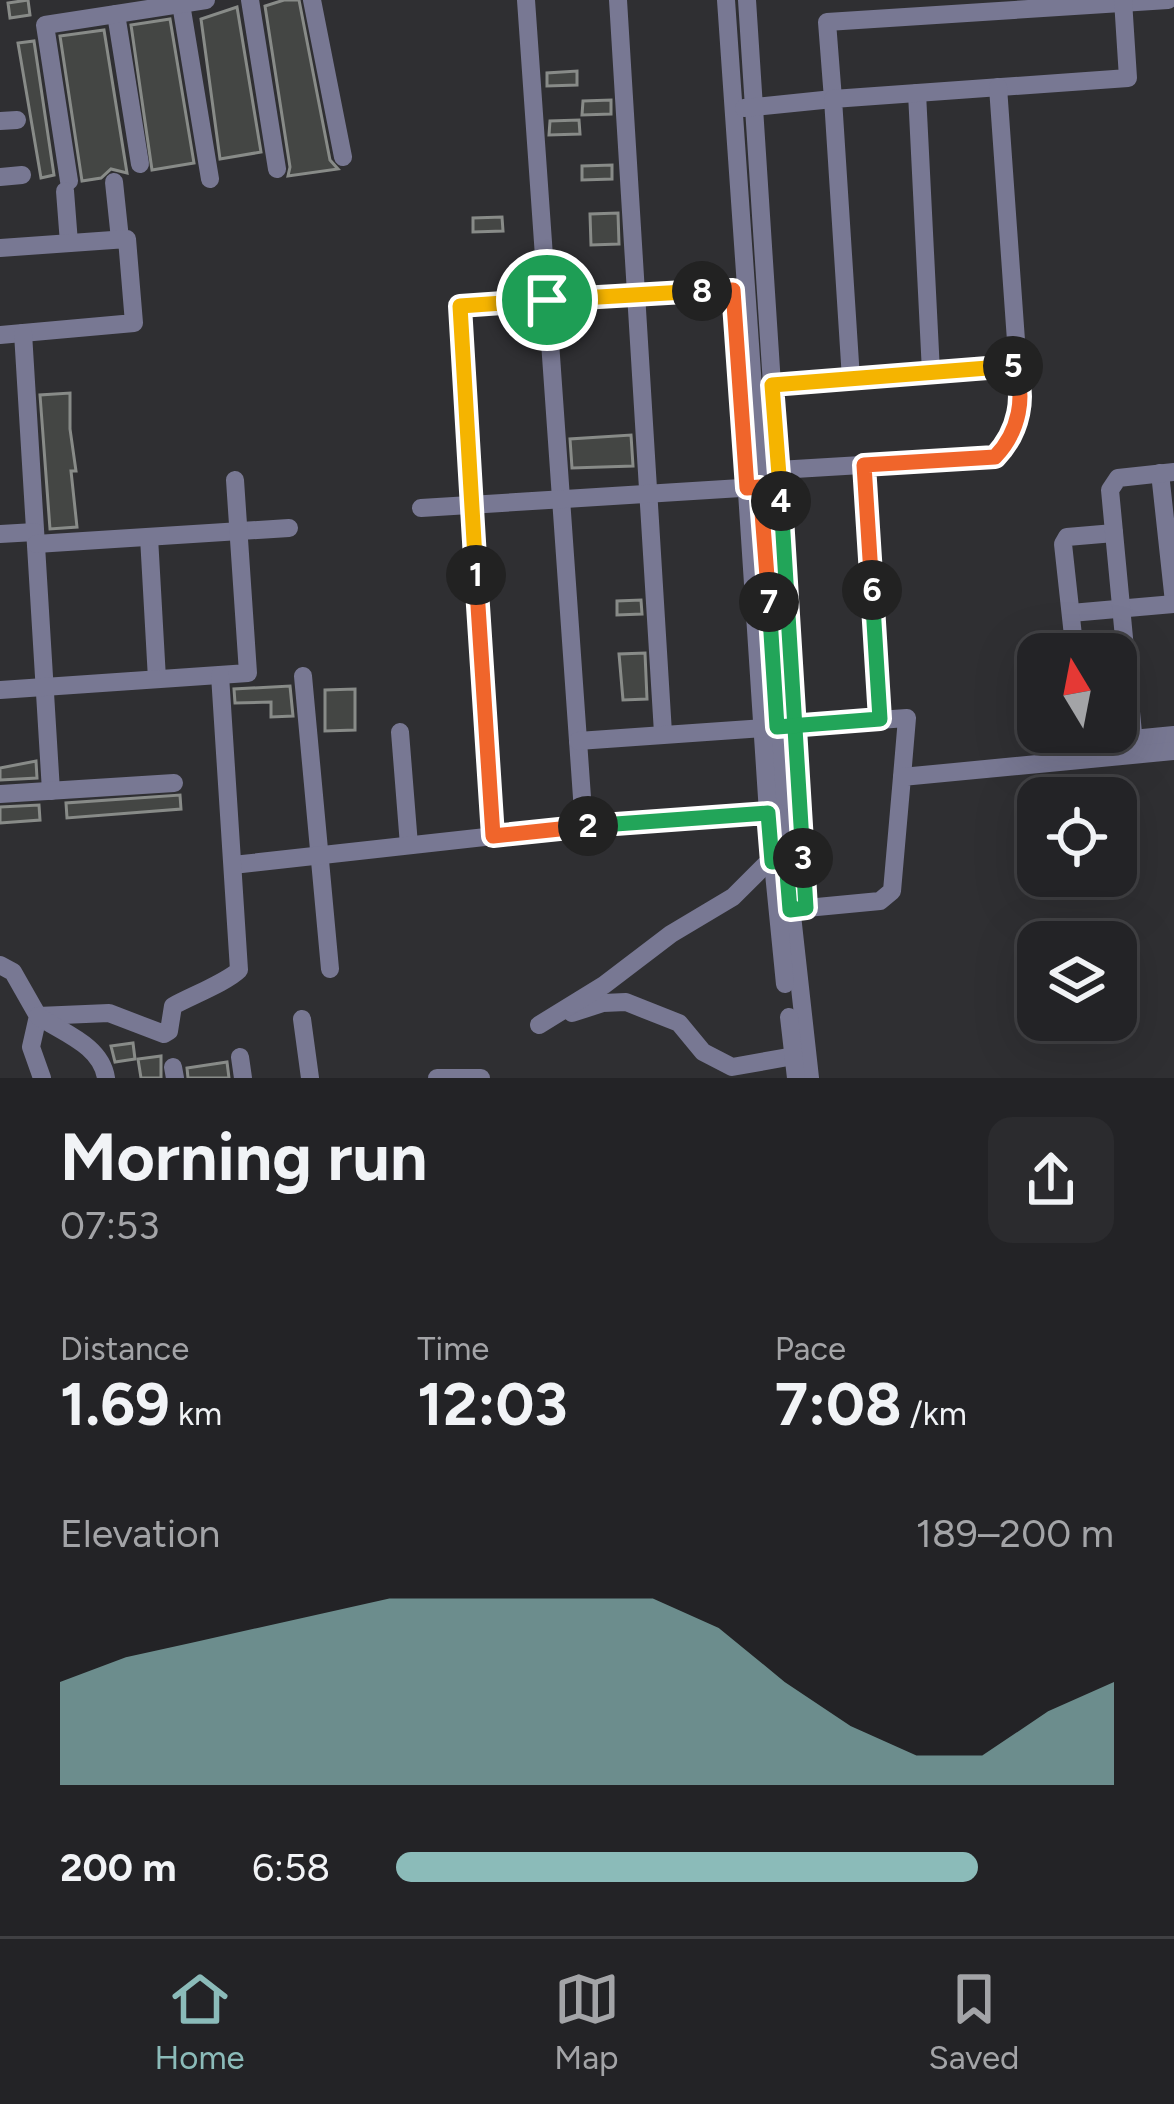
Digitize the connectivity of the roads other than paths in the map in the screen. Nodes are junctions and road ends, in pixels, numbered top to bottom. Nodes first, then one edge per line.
1 (206, 0) edge
2 (250, 0) edge
3 (312, 0) edge
4 (526, 0) edge
5 (618, 0) edge
6 (714, 0) edge
7 (726, 0) edge
8 (747, 0) edge
9 (1168, 0) edge
10 (1123, 1) edge
11 (181, 4) junction
12 (1032, 4) edge
13 (116, 14) junction
14 (998, 87) junction
15 (916, 93) junction
16 (833, 99) junction
17 (755, 105) junction
18 (728, 112) junction
19 (343, 157) dead end
20 (140, 164) dead end
21 (277, 169) dead end
22 (22, 175) dead end
23 (0, 177) edge
24 (210, 179) dead end
25 (114, 182) dead end
26 (123, 239) junction
27 (68, 243) junction
28 (0, 248) edge
29 (739, 290) junction
30 (636, 294) junction
31 (547, 300) junction
32 (22, 333) junction
33 (0, 335) edge
34 (1016, 366) junction
35 (932, 372) junction
36 (850, 379) junction
37 (772, 385) junction
38 (864, 465) junction
39 (778, 470) junction
40 (1167, 473) edge
41 (235, 480) dead end
42 (753, 488) junction
43 (648, 495) junction
44 (561, 500) junction
45 (472, 505) junction
46 (421, 508) dead end
47 (290, 528) dead end
48 (238, 531) junction
49 (1114, 533) junction
50 (0, 534) edge
51 (149, 537) junction
52 (36, 538) junction
53 (1174, 603) edge
54 (1121, 609) junction
55 (1071, 613) junction
56 (1073, 633) edge
57 (1123, 633) edge
58 (220, 675) junction
59 (303, 676) dead end
60 (157, 679) junction
61 (45, 687) junction
62 (0, 690) edge
63 (880, 719) junction
64 (778, 726) junction
65 (400, 732) dead end
66 (662, 733) junction
67 (1174, 735) edge
68 (578, 741) junction
69 (1137, 746) edge
70 (1137, 747) edge
71 (1174, 751) edge
72 (1088, 753) edge
73 (902, 777) junction
74 (174, 783) dead end
75 (51, 791) junction
76 (0, 794) edge
77 (775, 813) junction
78 (584, 826) junction
79 (493, 836) junction
80 (409, 845) junction
81 (318, 855) junction
82 (779, 862) junction
83 (233, 865) junction
84 (798, 909) junction
85 (0, 965) edge
86 (330, 969) dead end
87 (38, 1016) junction
88 (302, 1019) dead end
89 (794, 1056) junction
90 (42, 1078) edge
91 (106, 1078) edge
92 (310, 1078) edge
93 (437, 1078) edge
94 (481, 1078) edge
95 (796, 1078) edge
96 (810, 1078) edge

1 - 11 street
2 - 21 street
3 - 19 street
4 - 31 street
5 - 30 street
6 - 18 street
7 - 18 street
8 - 17 street
9 - 10 street
10 - 12 street
10 - 14 street
11 - 13 street
11 - 24 street
12 - 16 street
13 - 20 street
13 - 27 street
14 - 15 street
14 - 34 street
15 - 16 street
15 - 35 street
16 - 17 street
16 - 36 street
17 - 18 street
17 - 37 street
18 - 29 street
22 - 23 street
25 - 26 street
26 - 27 street
26 - 32 street
27 - 28 street
29 - 30 street
29 - 42 street
30 - 31 street
30 - 43 street
31 - 44 street
31 - 45 street
32 - 33 street
32 - 52 street
34 - 35 street
34 - 38 street
35 - 36 street
36 - 37 street
37 - 39 street
38 - 39 street
38 - 63 street
39 - 64 street
40 - 49 street
40 - 53 street
41 - 48 street
42 - 43 street
42 - 64 street
43 - 44 street
43 - 66 street
44 - 45 street
44 - 68 street
45 - 46 street
45 - 79 street
47 - 48 street
48 - 51 street
48 - 58 street
49 - 54 street
49 - 55 street
50 - 52 street
51 - 52 street
51 - 60 street
52 - 61 street
53 - 54 street
54 - 55 street
54 - 57 street
55 - 56 street
58 - 60 street
58 - 83 street
59 - 81 street
60 - 61 street
61 - 62 street
61 - 75 street
63 - 64 street
63 - 73 street
64 - 66 street
64 - 77 street
64 - 84 street
65 - 80 street
66 - 68 street
67 - 69 street
68 - 78 street
70 - 71 street
72 - 73 street
73 - 84 street
74 - 75 street
75 - 76 street
77 - 78 street
77 - 82 street
78 - 79 street
79 - 80 street
80 - 81 street
81 - 83 street
81 - 86 street
82 - 84 street
82 - 89 street
82 - 89 street
83 - 87 street
84 - 96 street
85 - 87 street
87 - 90 street
87 - 91 street
88 - 92 street
89 - 95 street
93 - 94 street

